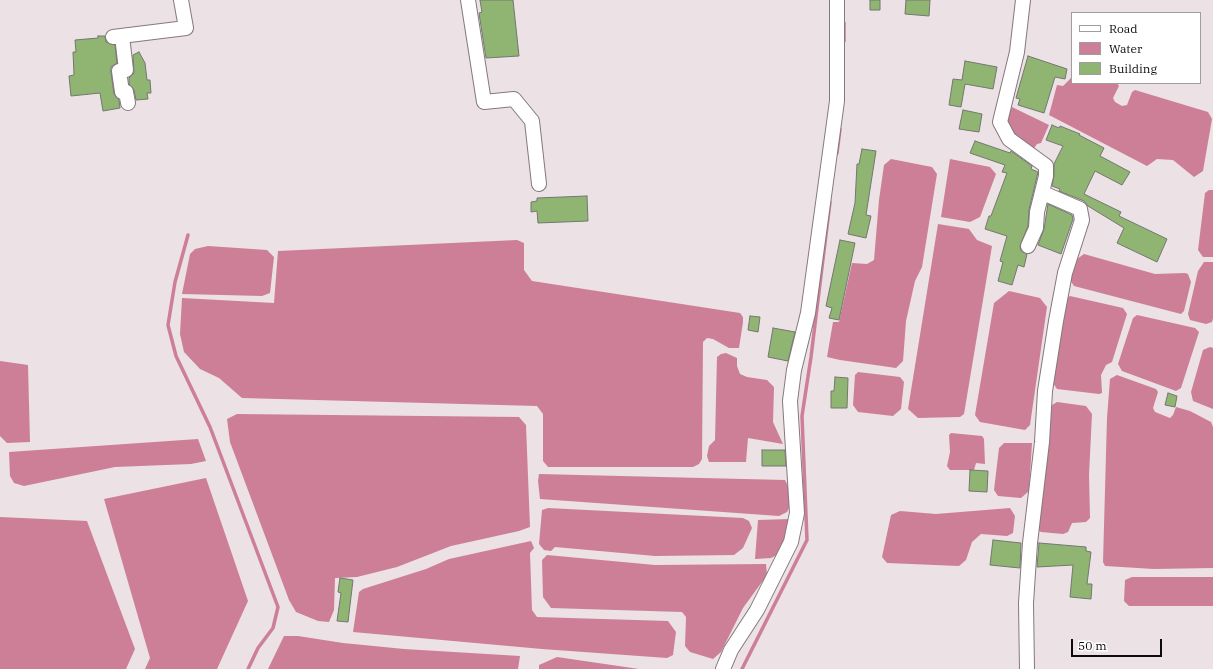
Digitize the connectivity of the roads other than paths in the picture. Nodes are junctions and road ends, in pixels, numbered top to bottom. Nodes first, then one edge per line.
1 (181, 0) edge
2 (468, 0) edge
3 (837, 0) edge
4 (1023, 0) edge
5 (128, 102) dead end
6 (539, 184) dead end
7 (1043, 193) junction
8 (1028, 246) dead end
9 (723, 669) edge
10 (1027, 669) edge

1 - 5 street
2 - 6 street
3 - 9 street
4 - 7 street
7 - 8 street
7 - 10 street

